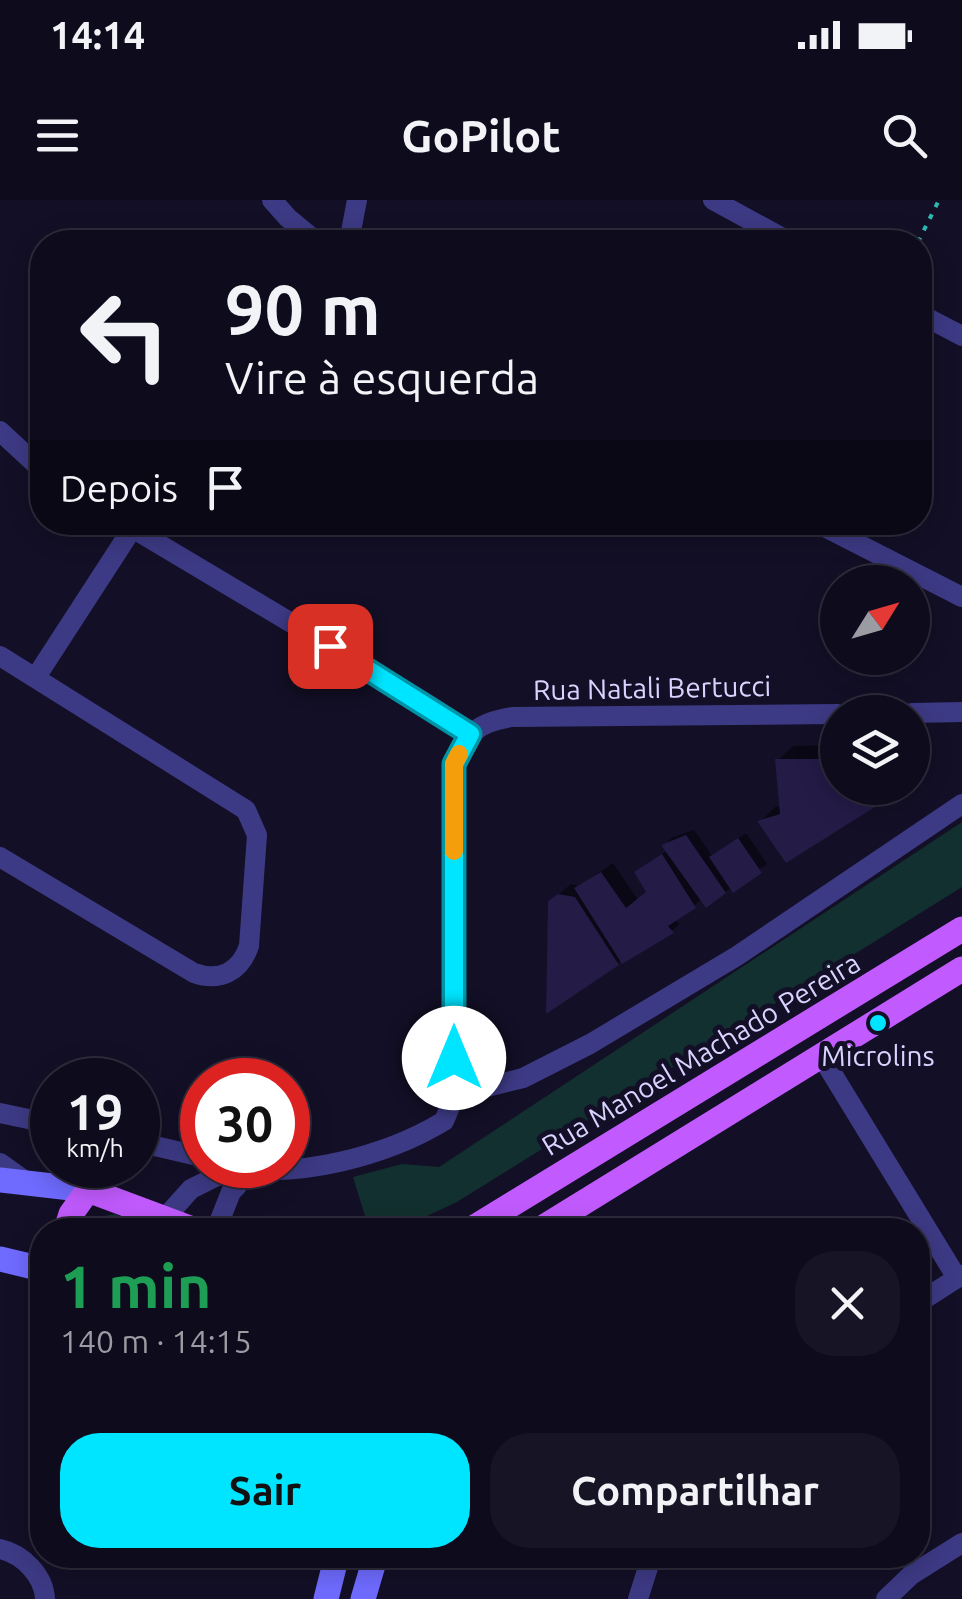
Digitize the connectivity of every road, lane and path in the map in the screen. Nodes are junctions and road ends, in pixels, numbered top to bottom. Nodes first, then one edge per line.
1 (272, 200) edge
2 (357, 200) edge
3 (713, 200) edge
4 (939, 200) edge
5 (305, 230) edge
6 (352, 230) edge
7 (768, 230) edge
8 (924, 230) edge
9 (932, 320) edge
10 (962, 336) edge
11 (0, 431) edge
12 (30, 459) edge
13 (122, 535) edge
14 (142, 535) edge
15 (842, 535) edge
16 (962, 596) edge
17 (0, 656) edge
18 (36, 678) junction
19 (962, 712) edge
20 (930, 713) edge
21 (820, 714) edge
22 (470, 734) junction
23 (962, 804) edge
24 (0, 857) edge
25 (962, 929) edge
26 (962, 969) edge
27 (822, 1056) junction
28 (455, 1095) junction
29 (0, 1113) edge
30 (30, 1119) edge
31 (0, 1163) edge
32 (310, 1165) edge
33 (0, 1180) edge
34 (28, 1183) junction
35 (193, 1188) edge
36 (235, 1188) edge
37 (88, 1190) junction
38 (70, 1218) edge
39 (161, 1218) edge
40 (165, 1218) edge
41 (221, 1218) edge
42 (490, 1218) edge
43 (559, 1218) edge
44 (923, 1218) edge
45 (930, 1229) edge
46 (0, 1259) edge
47 (30, 1265) edge
48 (960, 1277) edge
49 (930, 1295) edge
50 (962, 1543) edge
51 (0, 1549) edge
52 (930, 1563) edge
53 (30, 1565) edge
54 (32, 1568) edge
55 (334, 1568) edge
56 (372, 1568) edge
57 (648, 1568) edge
58 (921, 1568) edge
59 (45, 1599) edge
60 (326, 1599) edge
61 (364, 1599) edge
62 (638, 1599) edge
63 (886, 1599) edge

1 - 5 street
2 - 6 street
3 - 7 street
4 - 8 path
9 - 10 street
11 - 12 street
13 - 18 street
14 - 22 street
15 - 16 street
17 - 18 street
18 - 24 street
19 - 20 street
21 - 22 street, Rua Natali Bertucci
22 - 28 street
23 - 28 street
25 - 42 main road, Rua Manoel Machado Pereira
26 - 27 main road
27 - 43 main road
27 - 44 street
28 - 32 street
29 - 30 street
31 - 34 street
33 - 34 main road
34 - 37 main road
35 - 40 street
36 - 41 street
37 - 38 main road
37 - 39 main road
45 - 48 street
46 - 47 main road
48 - 49 street
50 - 52 street
51 - 53 street
54 - 59 street
55 - 60 main road
56 - 61 main road
57 - 62 street
58 - 63 street

